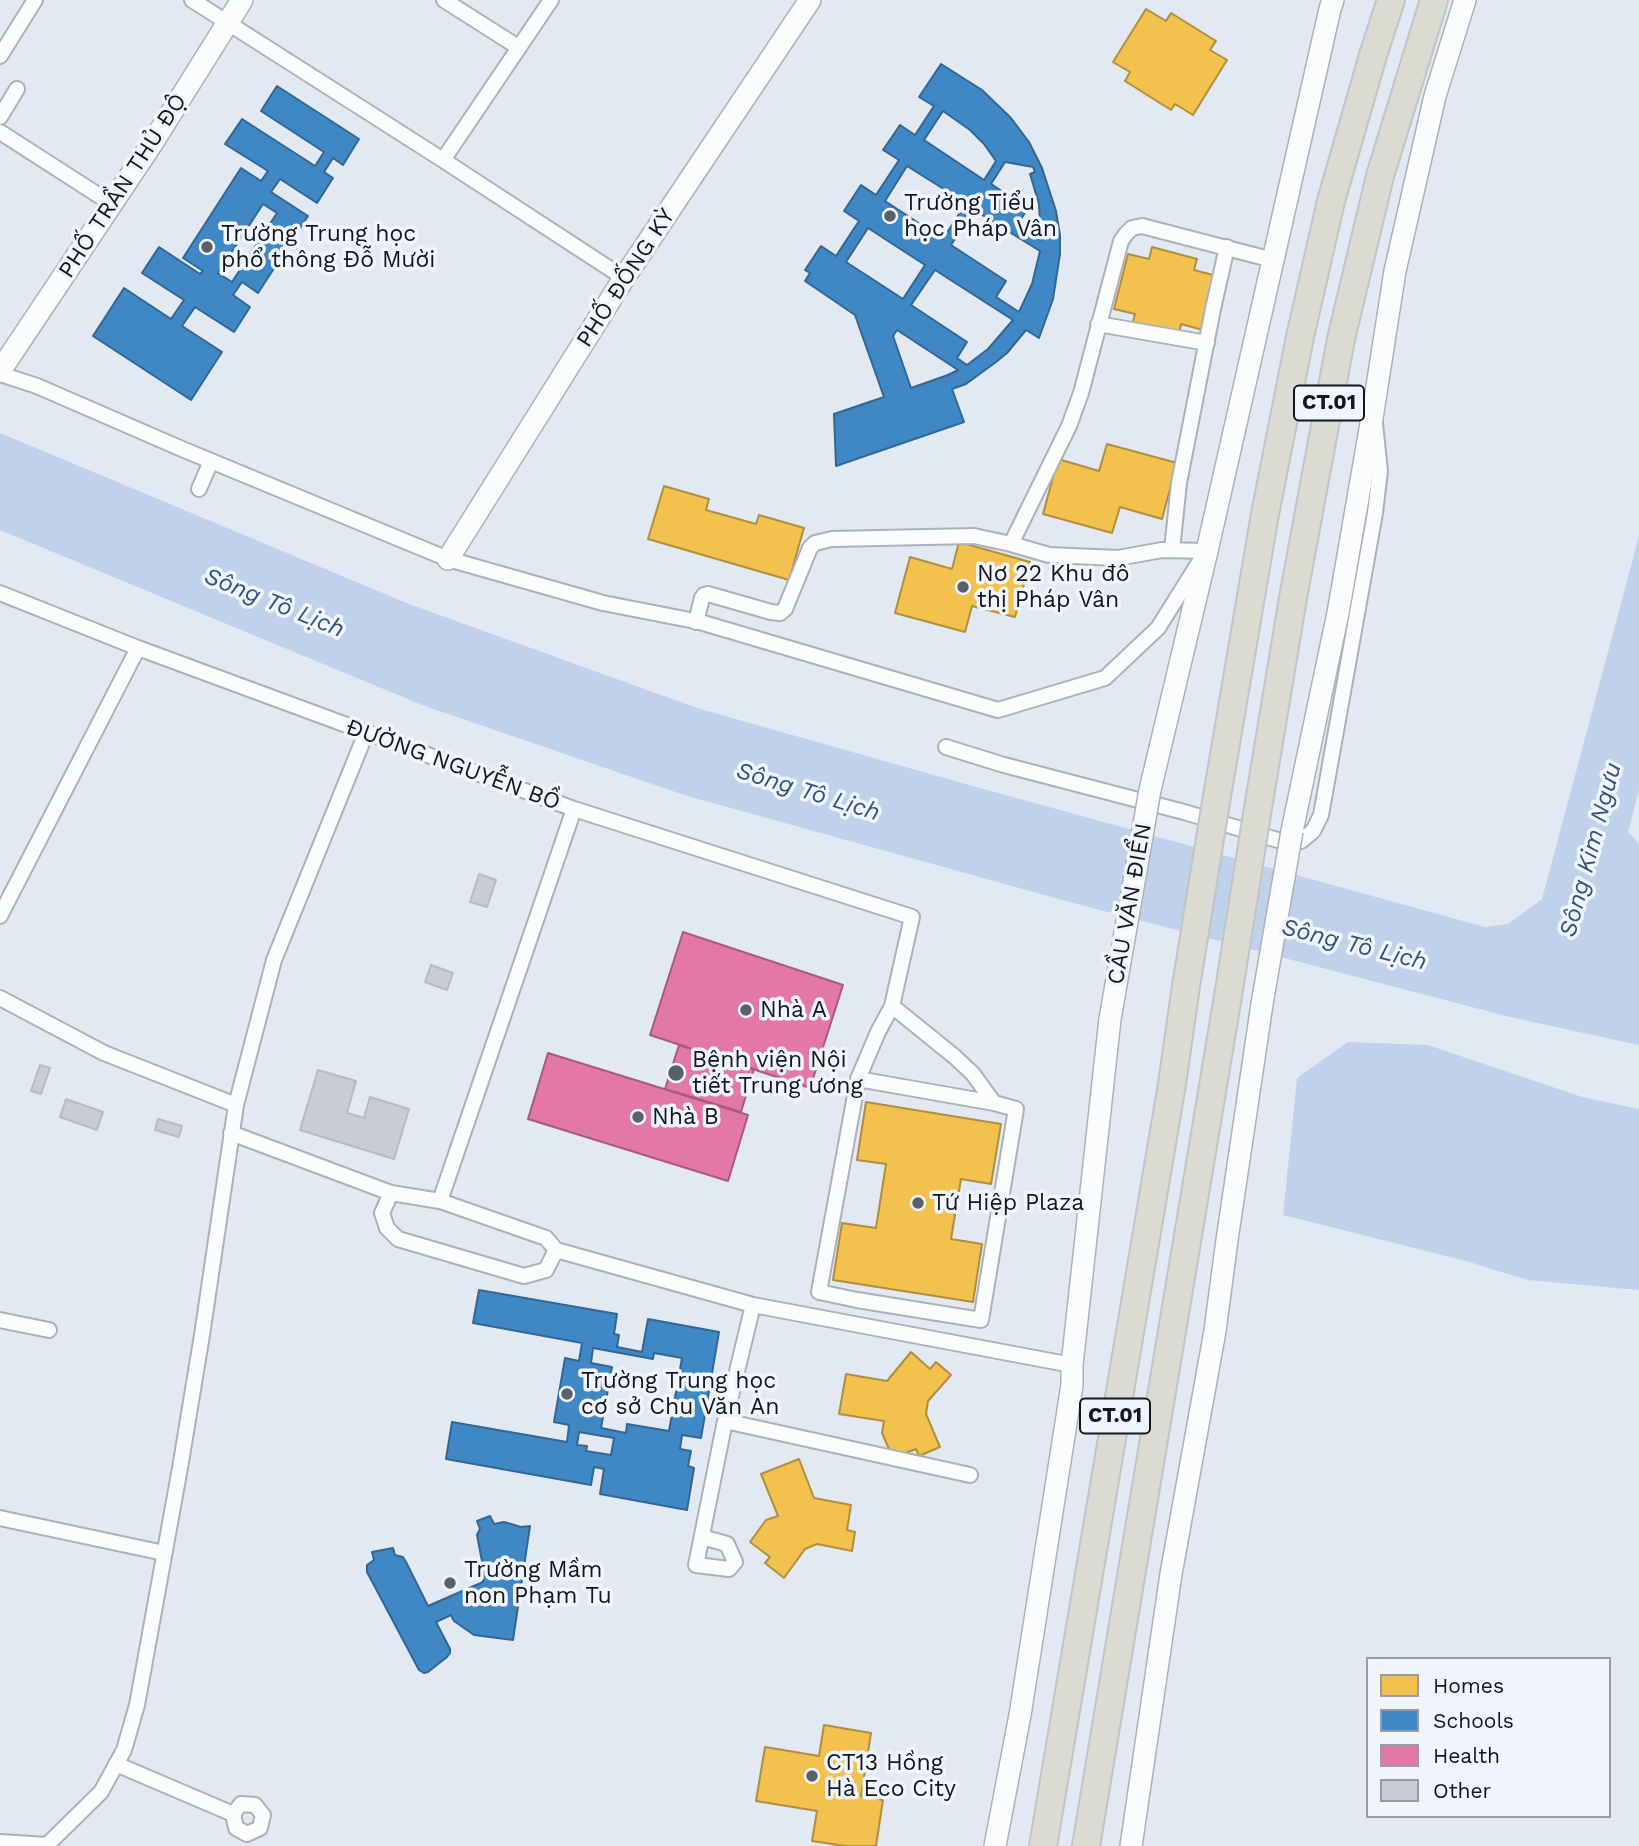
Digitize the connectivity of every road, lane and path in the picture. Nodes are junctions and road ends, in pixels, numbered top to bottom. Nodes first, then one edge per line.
1 (36, 0) edge
2 (192, 0) edge
3 (242, 0) edge
4 (444, 0) edge
5 (551, 0) edge
6 (810, 0) edge
7 (1391, 0) edge
8 (1434, 0) edge
9 (1465, 0) edge
10 (1327, 3) edge
11 (228, 23) junction
12 (518, 47) junction
13 (0, 55) edge
14 (18, 89) dead end
15 (0, 117) edge
16 (0, 132) edge
17 (443, 159) junction
18 (112, 204) junction
19 (1227, 247) junction
20 (1273, 260) junction
21 (624, 278) junction
22 (1098, 324) junction
23 (1207, 343) junction
24 (0, 372) edge
25 (1373, 412) junction
26 (211, 461) junction
27 (199, 489) dead end
28 (1011, 544) junction
29 (1172, 550) junction
30 (1207, 551) junction
31 (448, 559) junction
32 (0, 593) edge
33 (696, 621) junction
34 (138, 648) junction
35 (366, 733) junction
36 (946, 747) dead end
37 (574, 809) junction
38 (0, 916) edge
39 (0, 998) edge
40 (892, 1006) junction
41 (858, 1079) junction
42 (994, 1103) junction
43 (236, 1105) junction
44 (231, 1133) junction
45 (391, 1193) junction
46 (440, 1201) junction
47 (556, 1250) junction
48 (753, 1305) junction
49 (0, 1320) edge
50 (49, 1330) dead end
51 (1072, 1365) junction
52 (725, 1421) junction
53 (970, 1475) dead end
54 (0, 1518) edge
55 (702, 1537) dead end
56 (164, 1553) junction
57 (116, 1764) junction
58 (233, 1815) dead end
59 (0, 1842) edge
60 (46, 1845) edge
61 (995, 1846) edge
62 (1043, 1846) edge
63 (1086, 1846) edge
64 (1131, 1846) edge

1 - 13 street
2 - 11 street
3 - 11 street, PHỐ TRẦN THỦ ĐỘ
4 - 12 street
5 - 12 street
6 - 21 street, PHỐ ĐỐNG KỲ
7 - 62 highway, CT.01, bridge
8 - 63 highway, CT.01, bridge
9 - 25 street
10 - 20 street, CẦU VĂN ĐIỂN
11 - 17 street
11 - 18 street, PHỐ TRẦN THỦ ĐỘ
12 - 17 street
14 - 15 street
16 - 18 street
17 - 21 street
18 - 24 street, PHỐ TRẦN THỦ ĐỘ
19 - 20 street
19 - 22 street
19 - 23 street
20 - 30 street, CẦU VĂN ĐIỂN
21 - 31 street, PHỐ ĐỐNG KỲ
22 - 23 street
22 - 28 street
23 - 29 street
24 - 26 street
25 - 36 street
25 - 64 street, bridge
26 - 27 street
26 - 31 street
28 - 29 street
28 - 33 street
29 - 30 street
30 - 33 street
30 - 51 street, CẦU VĂN ĐIỂN, bridge
31 - 33 street
32 - 34 street, ĐƯỜNG NGUYỄN BỒ
34 - 35 street, ĐƯỜNG NGUYỄN BỒ
34 - 38 street
35 - 37 street, ĐƯỜNG NGUYỄN BỒ
35 - 43 street
37 - 40 street, ĐƯỜNG NGUYỄN BỒ
37 - 46 street
39 - 43 street
40 - 41 street
40 - 42 street
41 - 42 street
41 - 42 street
43 - 44 street
44 - 45 street
44 - 56 street
45 - 46 street
45 - 47 street
46 - 47 street
47 - 48 street
48 - 51 street
48 - 52 street
49 - 50 street
51 - 61 street, CẦU VĂN ĐIỂN
52 - 53 street
52 - 55 street
54 - 56 street
56 - 57 street
57 - 58 street
57 - 60 street
59 - 60 street

